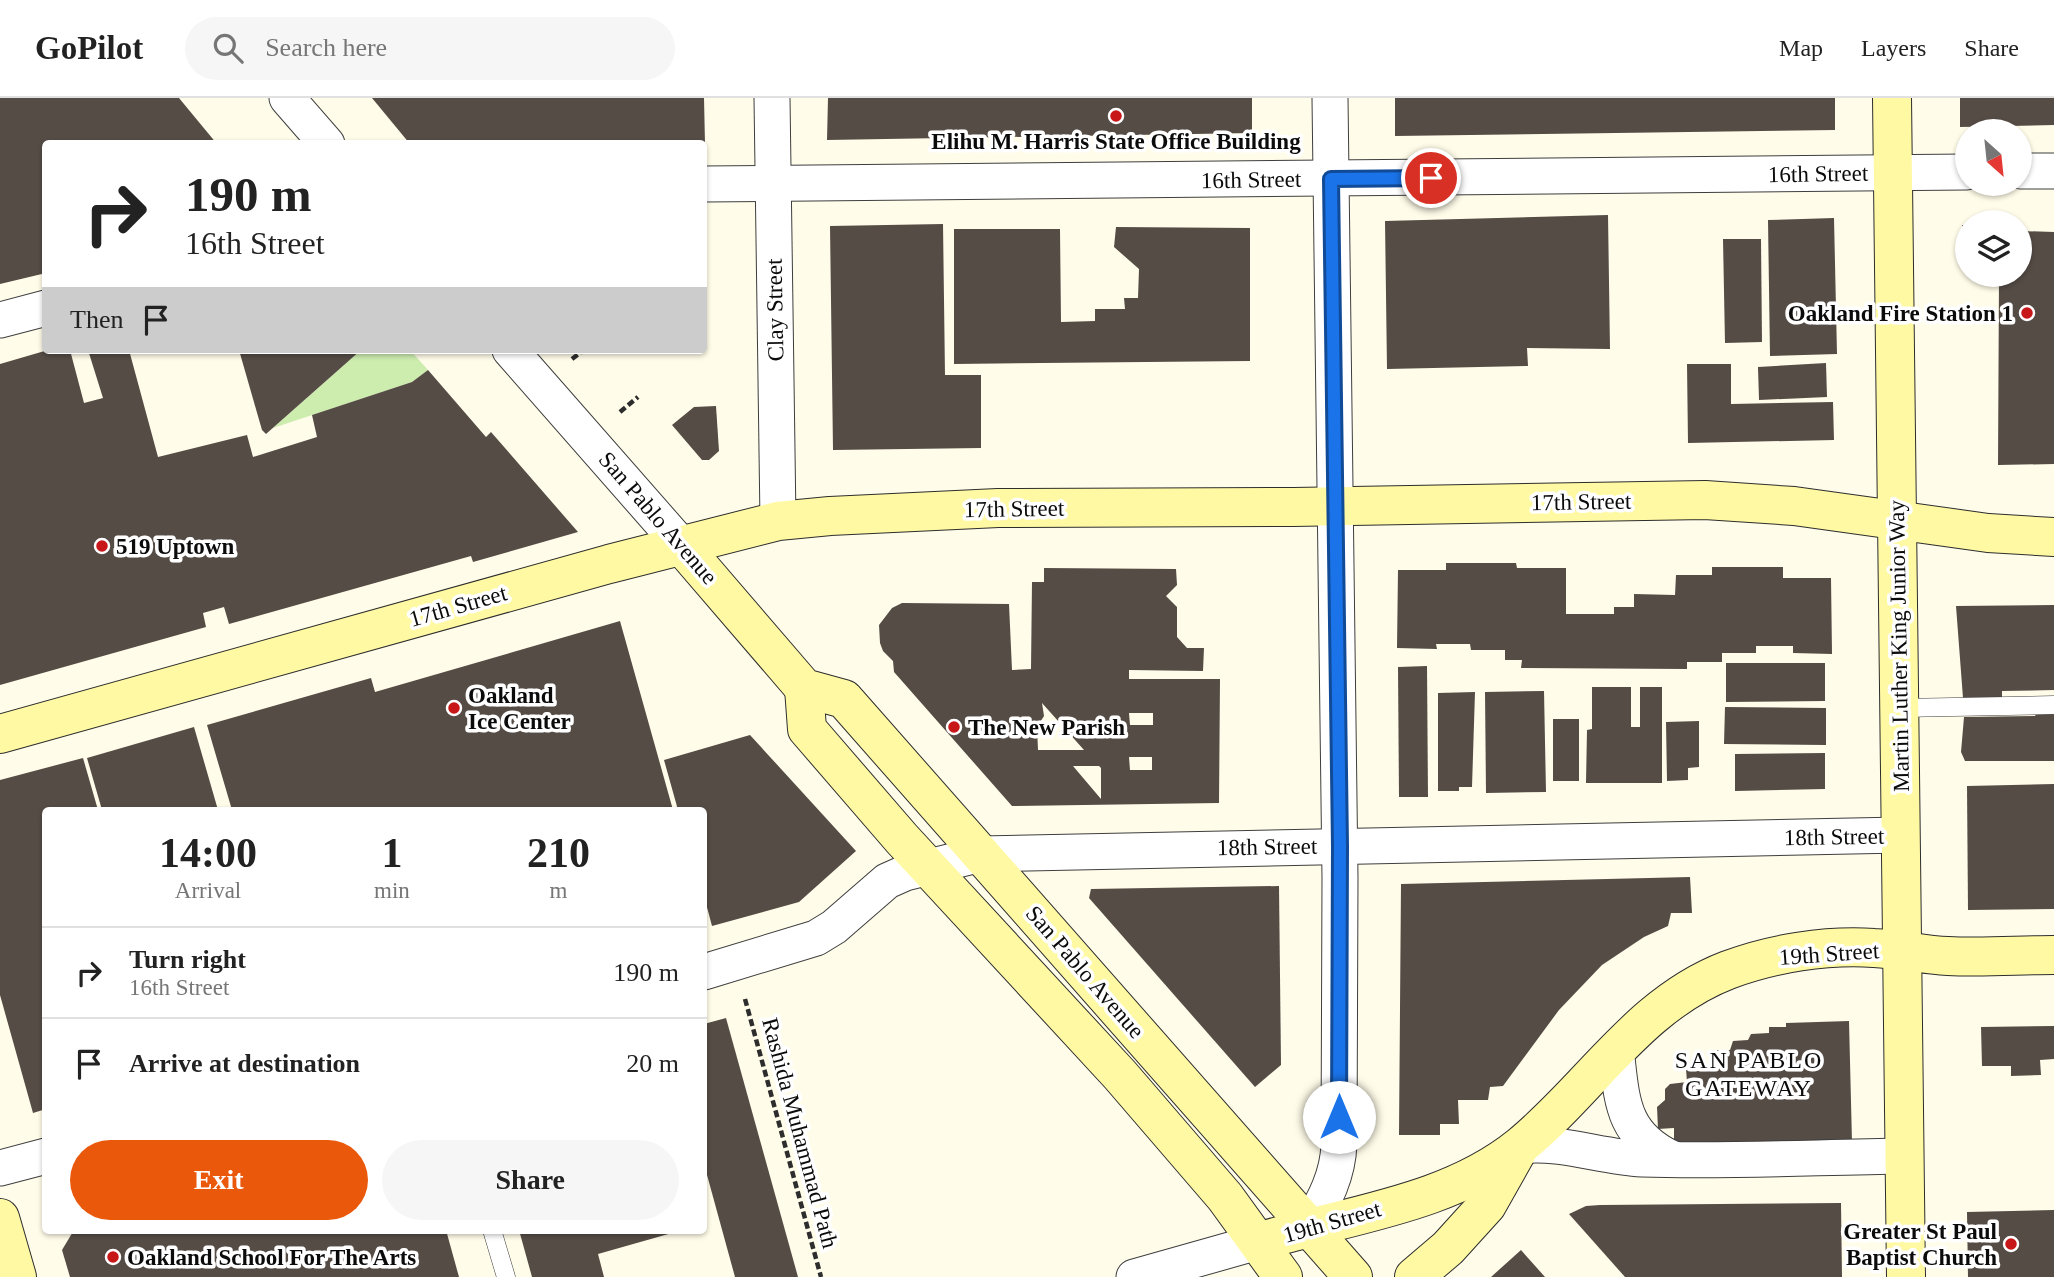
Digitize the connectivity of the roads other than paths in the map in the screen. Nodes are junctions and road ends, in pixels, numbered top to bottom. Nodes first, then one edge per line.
1 (287, 98) edge
2 (772, 98) edge
3 (1330, 98) edge
4 (1892, 98) edge
5 (324, 140) edge
6 (2032, 171) edge
7 (2054, 171) edge
8 (1955, 172) edge
9 (1894, 173) junction
10 (1331, 179) junction
11 (707, 184) edge
12 (773, 184) junction
13 (42, 309) edge
14 (0, 320) edge
15 (514, 354) edge
16 (1335, 505) junction
17 (1897, 519) junction
18 (778, 521) junction
19 (2054, 537) edge
20 (682, 546) junction
21 (804, 688) junction
22 (2054, 705) edge
23 (1899, 708) junction
24 (0, 734) edge
25 (1901, 835) junction
26 (1340, 846) junction
27 (981, 854) junction
28 (928, 866) junction
29 (1902, 951) junction
30 (2054, 955) edge
31 (707, 971) edge
32 (1616, 1049) junction
33 (1520, 1146) junction
34 (1905, 1156) junction
35 (42, 1157) edge
36 (1673, 1159) junction
37 (0, 1168) edge
38 (0, 1218) edge
39 (1309, 1226) junction
40 (493, 1234) edge
41 (1258, 1242) junction
42 (17, 1277) edge
43 (506, 1277) edge
44 (1134, 1277) edge
45 (1283, 1277) edge
46 (1353, 1277) edge
47 (1414, 1277) edge
48 (1906, 1277) edge

1 - 5 street
2 - 12 street, Clay Street
3 - 10 street
4 - 9 street, Martin Luther King Junior Way
6 - 7 street
8 - 9 street, 16th Street
9 - 10 street, 16th Street
9 - 17 street, Martin Luther King Junior Way
10 - 12 street, 16th Street
10 - 16 street
11 - 12 street, 16th Street
12 - 18 street, Clay Street
13 - 14 street
15 - 20 street, San Pablo Avenue
16 - 17 street, 17th Street
16 - 18 street, 17th Street
16 - 26 street
17 - 19 street, 17th Street
17 - 23 street, Martin Luther King Junior Way
18 - 20 street, 17th Street
20 - 21 street, San Pablo Avenue
20 - 24 street, 17th Street
21 - 27 street, San Pablo Avenue
21 - 28 street, San Pablo Avenue
22 - 23 lane
23 - 25 street, Martin Luther King Junior Way
25 - 26 street, 18th Street
25 - 29 street, Martin Luther King Junior Way
26 - 27 street, 18th Street
26 - 39 street
27 - 28 street, 18th Street
27 - 39 street, San Pablo Avenue
28 - 31 street, 18th Street
28 - 41 street, San Pablo Avenue
29 - 30 street
29 - 32 street, 19th Street
29 - 34 street, Martin Luther King Junior Way
32 - 33 street, 19th Street
32 - 36 street
33 - 36 street
33 - 39 street, 19th Street
33 - 47 street
34 - 36 street
34 - 48 street, Martin Luther King Junior Way
35 - 37 street
38 - 42 street
39 - 41 street, 19th Street
39 - 46 street, San Pablo Avenue
40 - 43 lane
41 - 44 street, 19th Street
41 - 45 street, San Pablo Avenue

